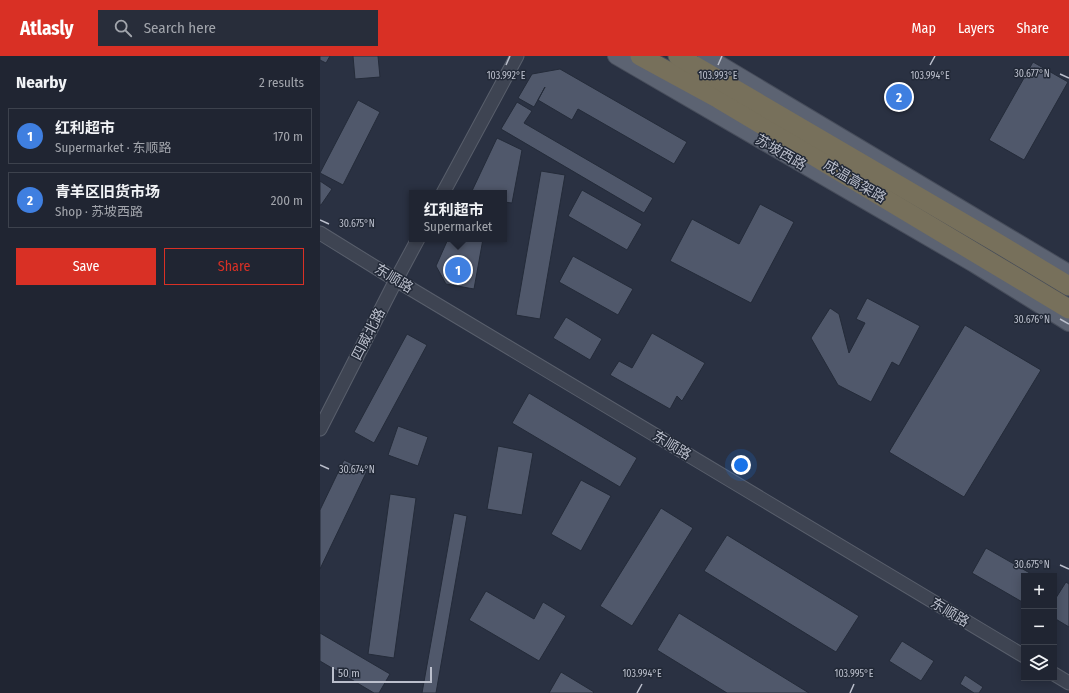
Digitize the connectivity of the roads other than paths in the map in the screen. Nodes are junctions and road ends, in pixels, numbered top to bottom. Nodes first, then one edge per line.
1 (516, 56) edge
2 (616, 56) edge
3 (640, 56) edge
4 (678, 56) edge
5 (706, 56) edge
6 (445, 190) edge
7 (320, 233) edge
8 (416, 242) edge
9 (1069, 273) edge
10 (396, 280) junction
11 (1069, 286) edge
12 (1069, 310) edge
13 (1069, 323) edge
14 (320, 429) edge
15 (1021, 654) edge
16 (1057, 676) edge
17 (1069, 683) edge

1 - 6 street
2 - 13 main road, 苏坡西路
3 - 12 highway, 成温高架路
4 - 11 highway
5 - 9 main road
7 - 10 street, 东顺路
8 - 10 street, 四威北路
10 - 14 street, 四威北路
10 - 15 street, 东顺路
16 - 17 street

